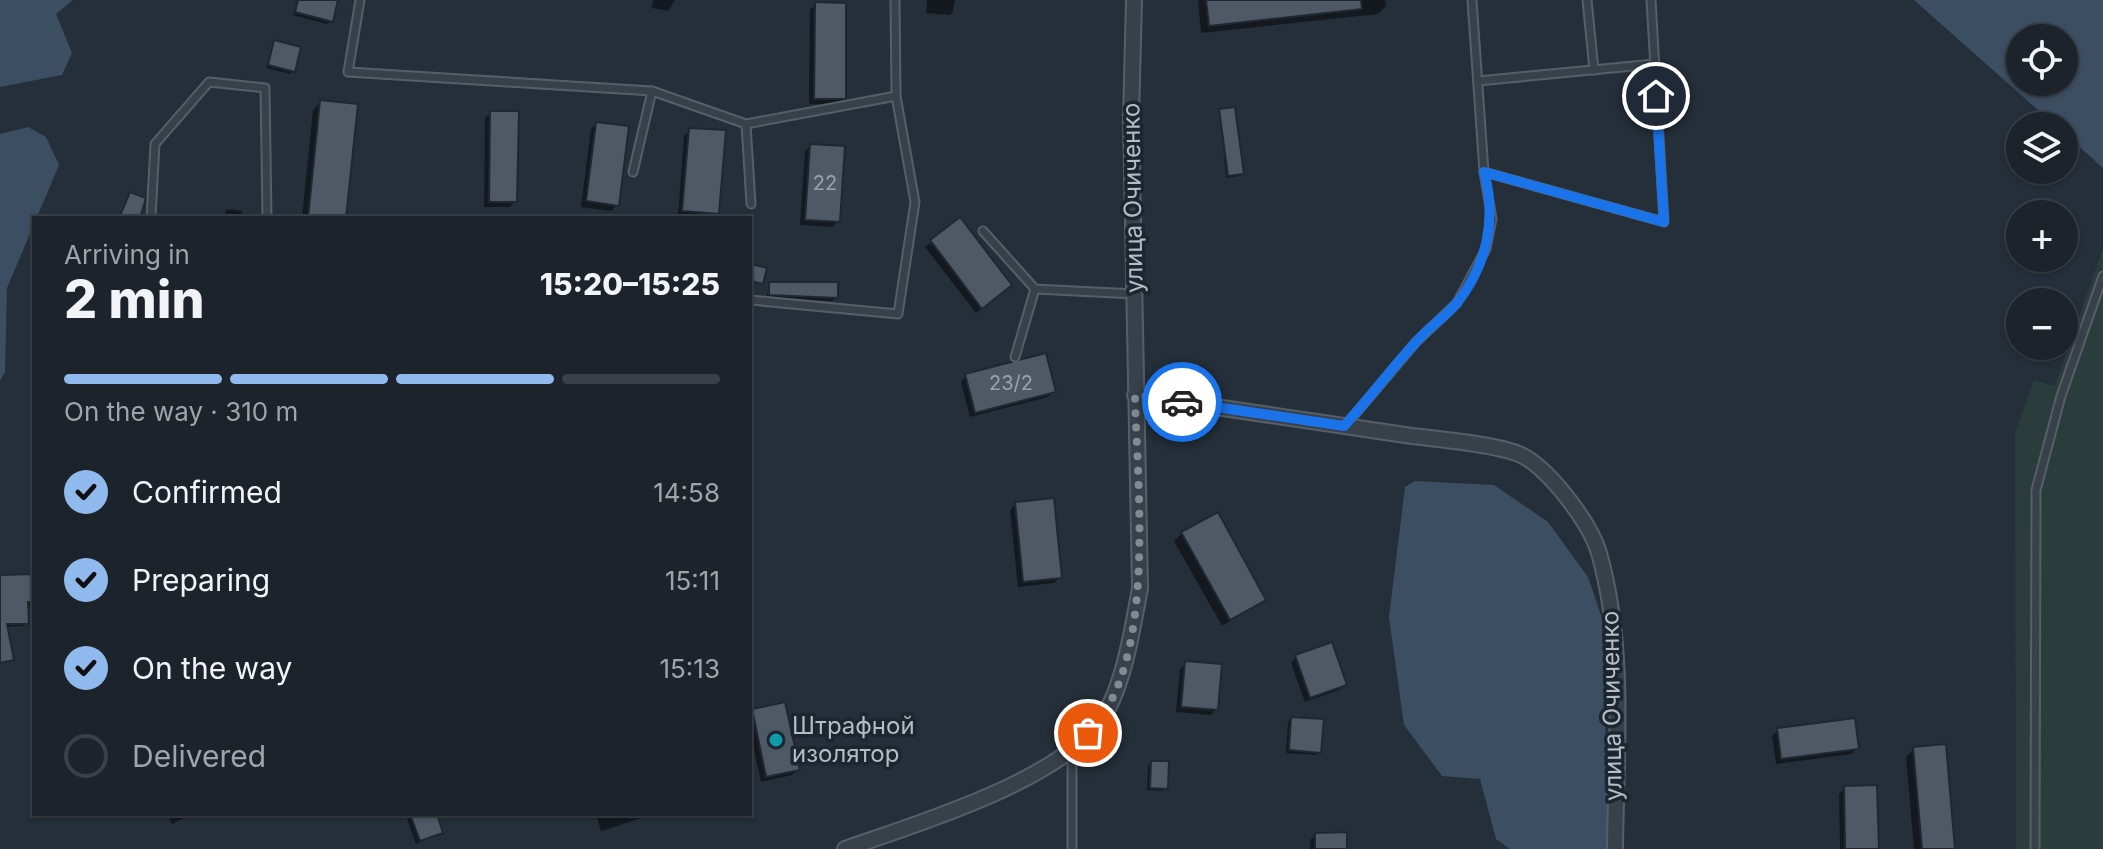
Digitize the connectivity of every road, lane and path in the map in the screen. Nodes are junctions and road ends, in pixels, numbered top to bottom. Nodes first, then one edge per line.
1 (360, 0) edge
2 (895, 0) edge
3 (1134, 0) edge
4 (1472, 0) edge
5 (1587, 0) edge
6 (1651, 0) edge
7 (1654, 64) junction
8 (1594, 70) junction
9 (1478, 81) junction
10 (652, 91) junction
11 (896, 96) junction
12 (746, 124) junction
13 (633, 172) dead end
14 (1484, 172) junction
15 (751, 204) dead end
16 (151, 216) edge
17 (267, 216) edge
18 (983, 231) dead end
19 (2103, 276) edge
20 (1035, 289) junction
21 (1135, 294) junction
22 (752, 300) edge
23 (1015, 357) dead end
24 (1135, 395) junction
25 (1344, 426) junction
26 (1072, 748) junction
27 (845, 849) edge
28 (1072, 849) edge
29 (1615, 849) edge
30 (2035, 849) edge

1 - 10 lane
2 - 11 lane
3 - 21 street, улица Очиченко
4 - 9 lane
5 - 8 lane
6 - 7 lane
7 - 8 lane
7 - 14 lane
8 - 9 lane
9 - 14 lane
10 - 12 lane
10 - 13 lane
11 - 12 lane
11 - 22 lane
12 - 15 lane
14 - 25 lane
16 - 17 lane
18 - 20 lane
19 - 30 lane
20 - 21 lane
20 - 23 lane
21 - 24 street, улица Очиченко
24 - 25 street, улица Очиченко
24 - 26 street, улица Очиченко
25 - 29 street, улица Очиченко
26 - 27 street, улица Очиченко
26 - 28 lane

